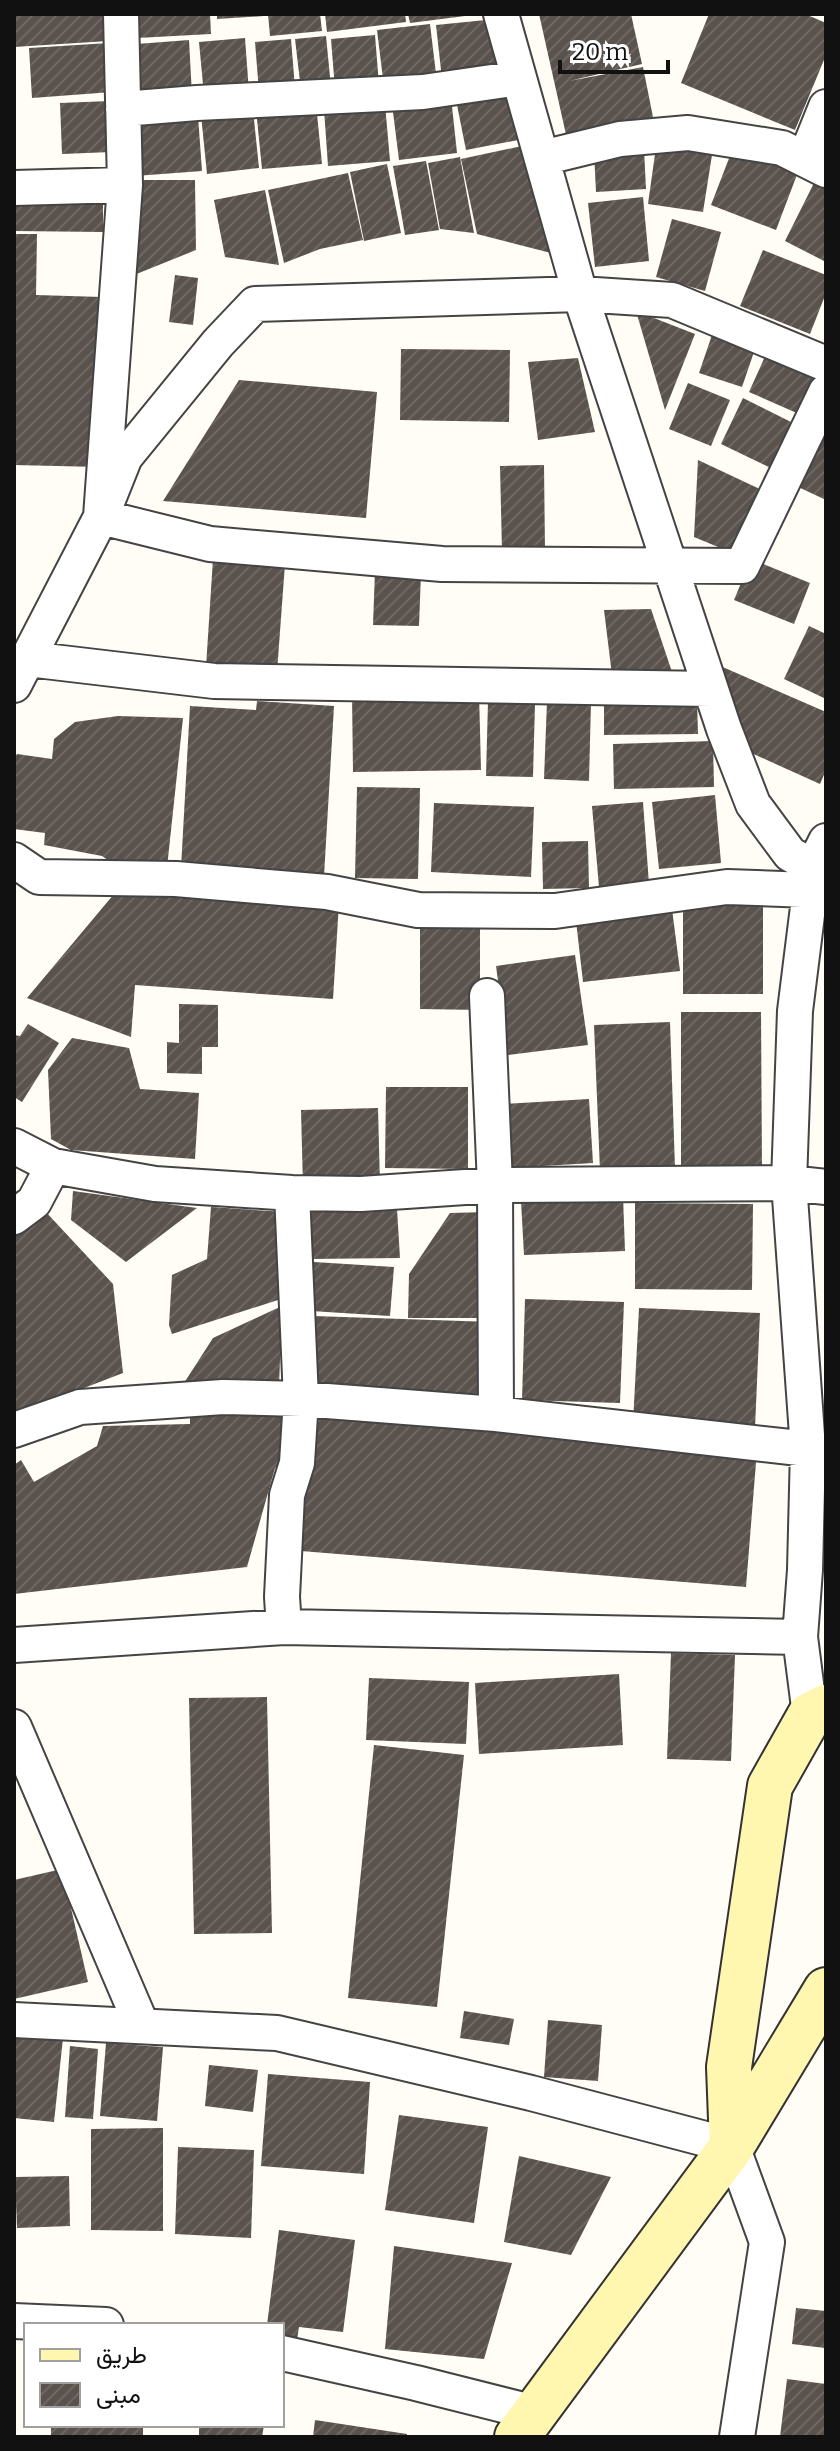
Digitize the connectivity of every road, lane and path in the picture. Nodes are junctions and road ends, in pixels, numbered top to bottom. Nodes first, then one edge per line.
1 (121, 14) edge
2 (501, 14) edge
3 (519, 78) junction
4 (826, 107) edge
5 (123, 109) junction
6 (542, 158) junction
7 (816, 165) edge
8 (125, 185) junction
9 (14, 188) edge
10 (580, 294) junction
11 (826, 364) edge
12 (826, 392) edge
13 (101, 517) junction
14 (670, 566) junction
15 (21, 672) edge
16 (710, 689) junction
17 (14, 860) edge
18 (816, 866) edge
19 (487, 996) dead end
20 (14, 1146) edge
21 (53, 1166) junction
22 (789, 1183) junction
23 (495, 1185) junction
24 (826, 1187) edge
25 (292, 1193) junction
26 (14, 1217) edge
27 (301, 1399) junction
28 (496, 1414) junction
29 (14, 1430) edge
30 (808, 1449) junction
31 (826, 1497) edge
32 (284, 1627) junction
33 (800, 1637) junction
34 (14, 1645) edge
35 (818, 1711) edge
36 (14, 1727) edge
37 (826, 1990) edge
38 (14, 2020) edge
39 (142, 2026) junction
40 (732, 2146) junction
41 (14, 2321) edge
42 (60, 2323) edge
43 (284, 2353) edge
44 (526, 2425) edge
45 (737, 2437) edge

1 - 5 street
2 - 3 street
3 - 5 street
3 - 6 street
4 - 7 street
5 - 8 street
6 - 7 street
6 - 10 street
8 - 9 street
8 - 13 street
10 - 11 street
10 - 13 street
10 - 14 street
12 - 14 street
13 - 14 street
13 - 15 street
14 - 16 street
15 - 16 street
16 - 18 street
17 - 18 street
18 - 22 street
19 - 23 street
20 - 21 street
21 - 25 street
21 - 26 street
22 - 23 street
22 - 24 street
22 - 30 street
23 - 25 street
23 - 28 street
25 - 27 street
27 - 28 street
27 - 29 street
27 - 32 street
28 - 30 street
30 - 31 street
30 - 33 street
32 - 33 street
32 - 34 street
33 - 35 street
35 - 40 main road
36 - 39 street
37 - 40 main road
38 - 39 street
39 - 40 street
40 - 44 main road
40 - 45 street
41 - 42 street
43 - 44 street

